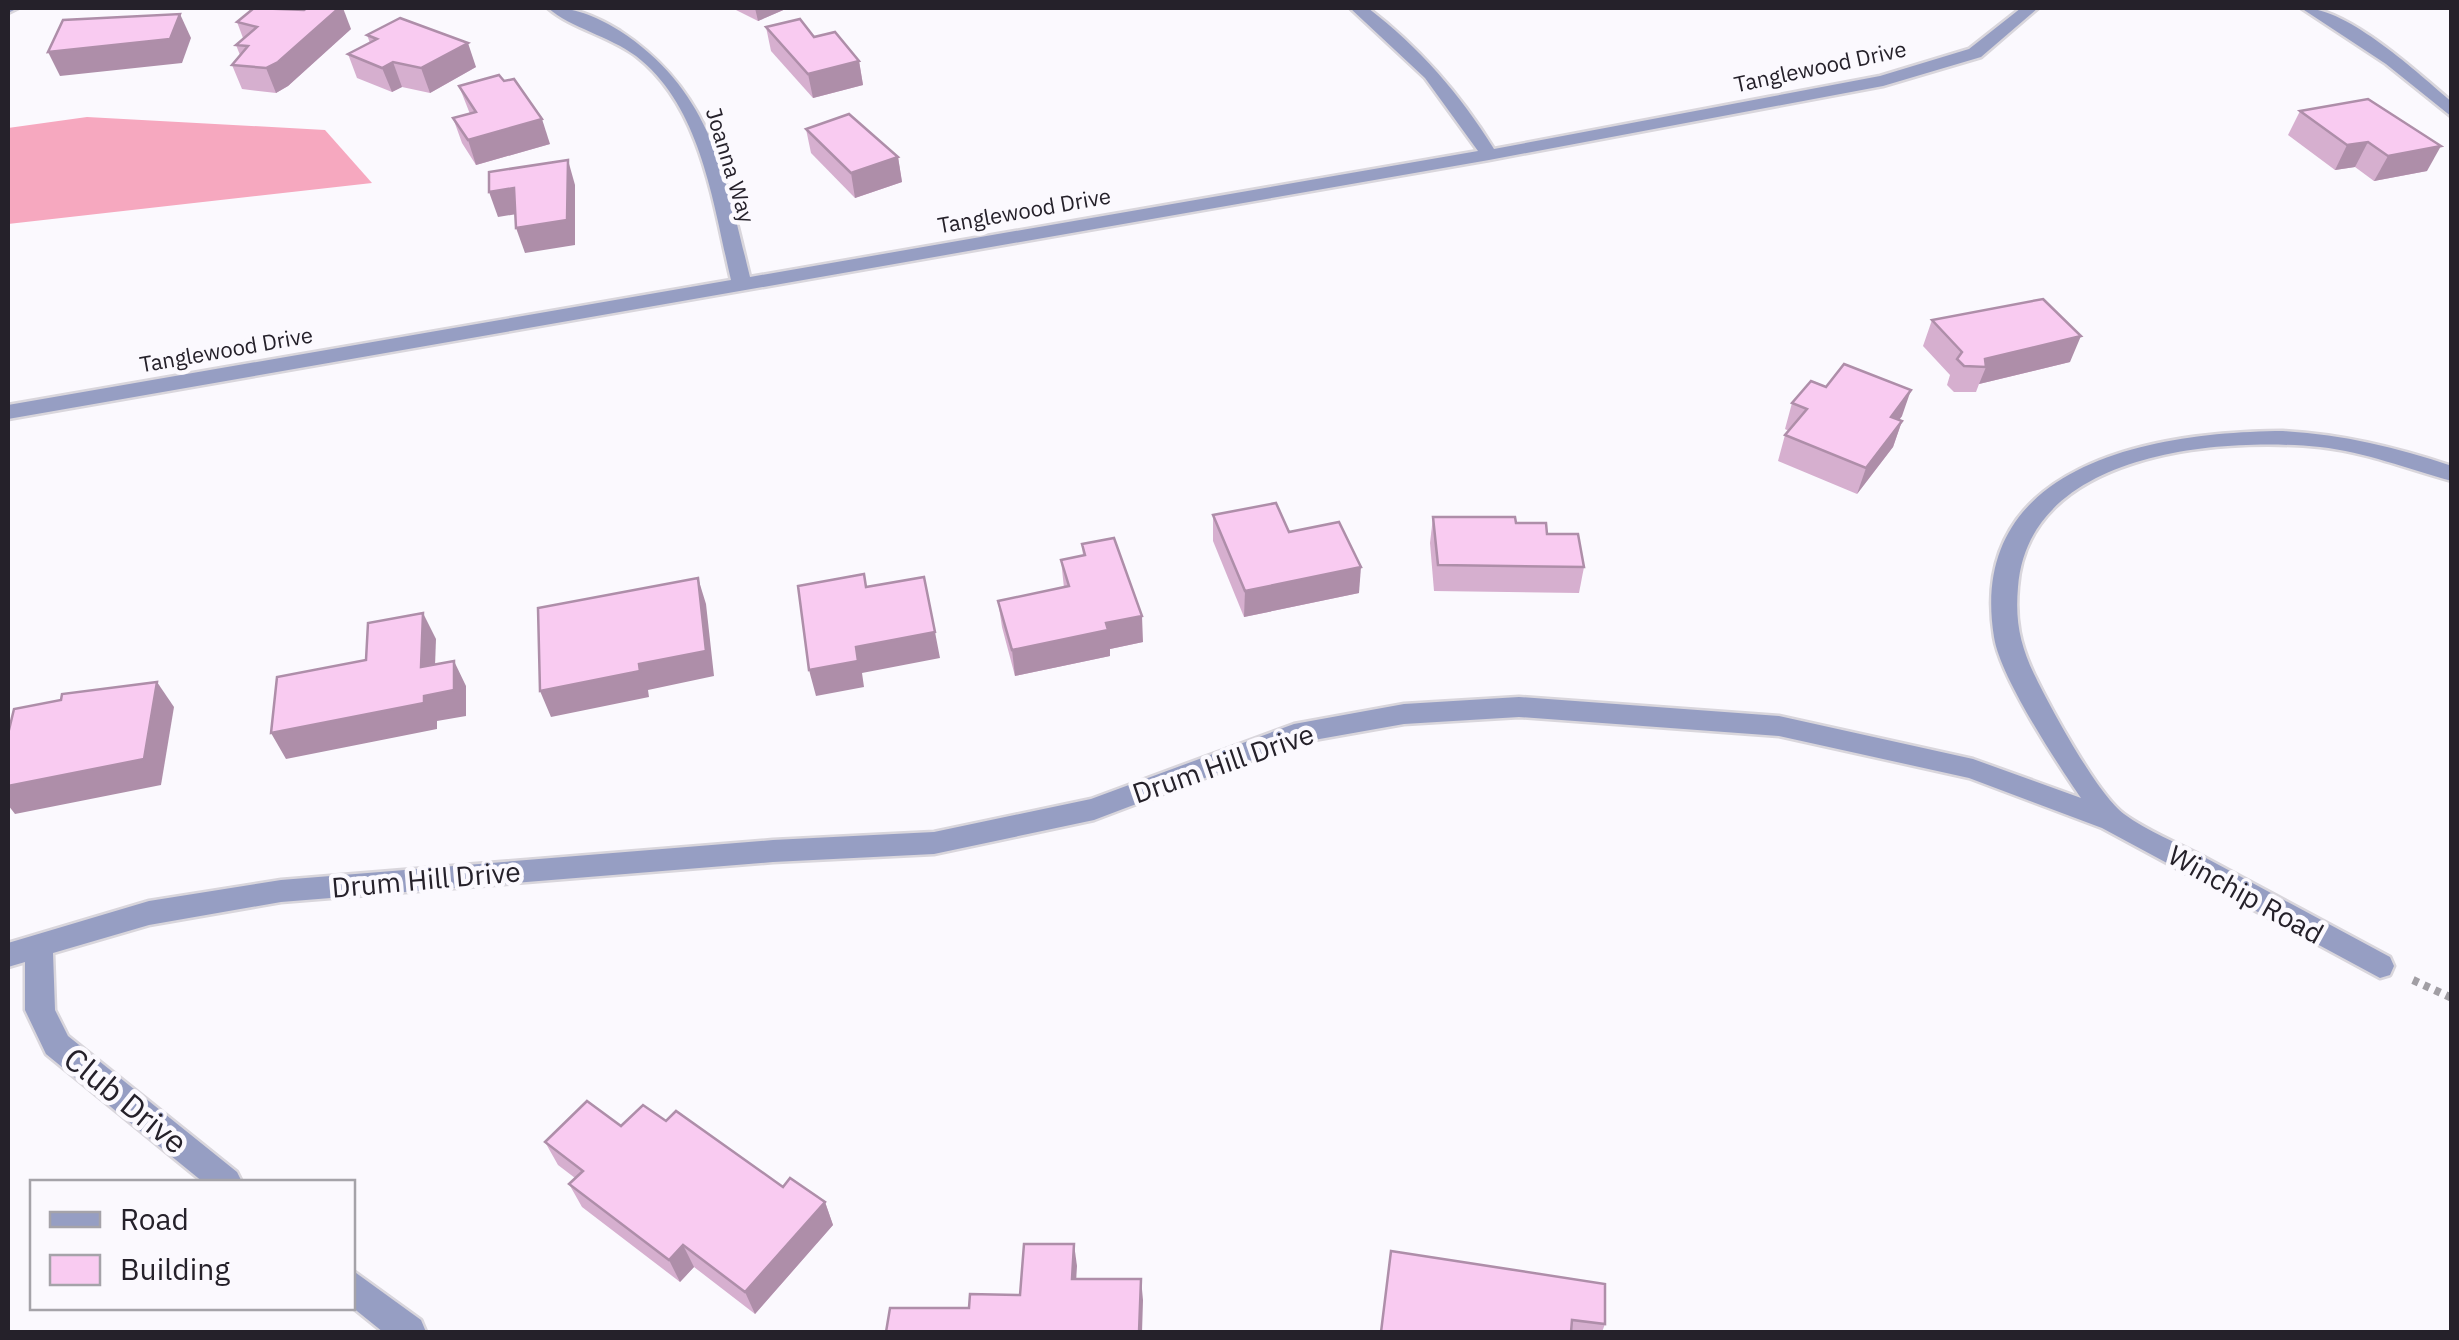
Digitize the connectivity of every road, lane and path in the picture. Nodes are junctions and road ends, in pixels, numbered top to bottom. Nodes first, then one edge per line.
1 (556, 8) edge
2 (1358, 8) edge
3 (2030, 8) edge
4 (2309, 8) edge
5 (2452, 112) edge
6 (1489, 155) junction
7 (742, 285) junction
8 (8, 412) edge
9 (2452, 474) edge
10 (2112, 820) junction
11 (40, 947) junction
12 (8, 955) edge
13 (2380, 966) dead end
14 (224, 1180) edge
15 (355, 1288) edge
16 (409, 1332) edge

1 - 7 street, Joanna Way
2 - 6 street
3 - 6 street, Tanglewood Drive
4 - 5 street
6 - 7 street, Tanglewood Drive
7 - 8 street, Tanglewood Drive
9 - 10 street
10 - 11 street, Drum Hill Drive
10 - 13 street, Winchip Road
11 - 12 street, Drum Hill Drive
11 - 14 street, Club Drive
15 - 16 street

